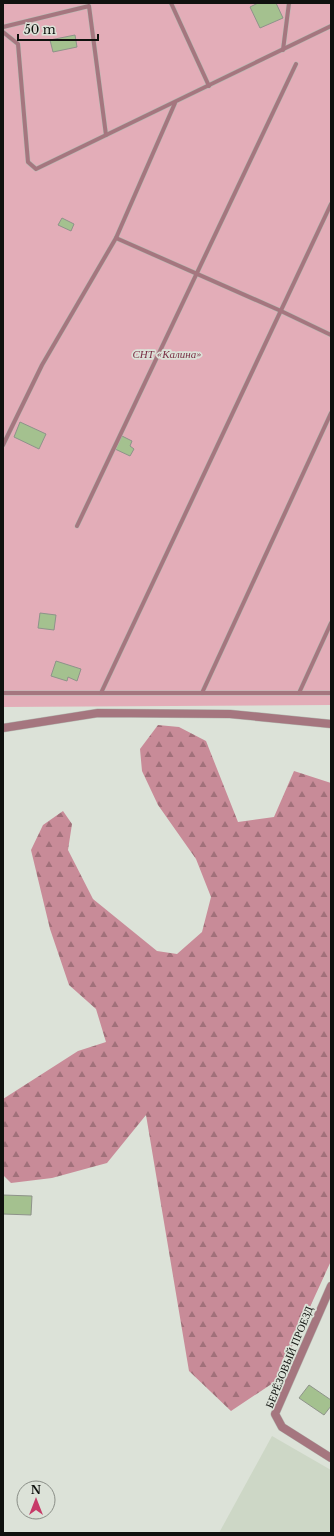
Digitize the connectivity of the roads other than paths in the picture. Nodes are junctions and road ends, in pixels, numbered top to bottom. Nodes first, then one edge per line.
1 (171, 3) edge
2 (289, 3) edge
3 (331, 26) edge
4 (3, 27) edge
5 (3, 32) edge
6 (283, 50) junction
7 (296, 64) dead end
8 (209, 86) junction
9 (175, 102) junction
10 (106, 135) junction
11 (331, 204) edge
12 (116, 238) junction
13 (196, 273) junction
14 (281, 311) junction
15 (331, 335) edge
16 (331, 413) edge
17 (3, 445) edge
18 (77, 526) dead end
19 (331, 623) edge
20 (3, 693) edge
21 (101, 693) junction
22 (202, 693) junction
23 (299, 693) junction
24 (331, 693) edge
25 (331, 724) edge
26 (3, 728) edge
27 (331, 1286) edge
28 (331, 1458) edge

1 - 8 lane
2 - 6 lane
3 - 6 lane
4 - 10 lane
5 - 10 lane
6 - 8 lane
7 - 13 lane
8 - 9 lane
9 - 10 lane
9 - 12 lane
11 - 14 lane
12 - 13 lane
12 - 17 lane
13 - 14 lane
13 - 18 lane
14 - 15 lane
14 - 21 lane
16 - 22 lane
19 - 23 lane
20 - 21 lane
21 - 22 lane
22 - 23 lane
23 - 24 lane
25 - 26 street
27 - 28 street, БЕРЁЗОВЫЙ ПРОЕЗД

